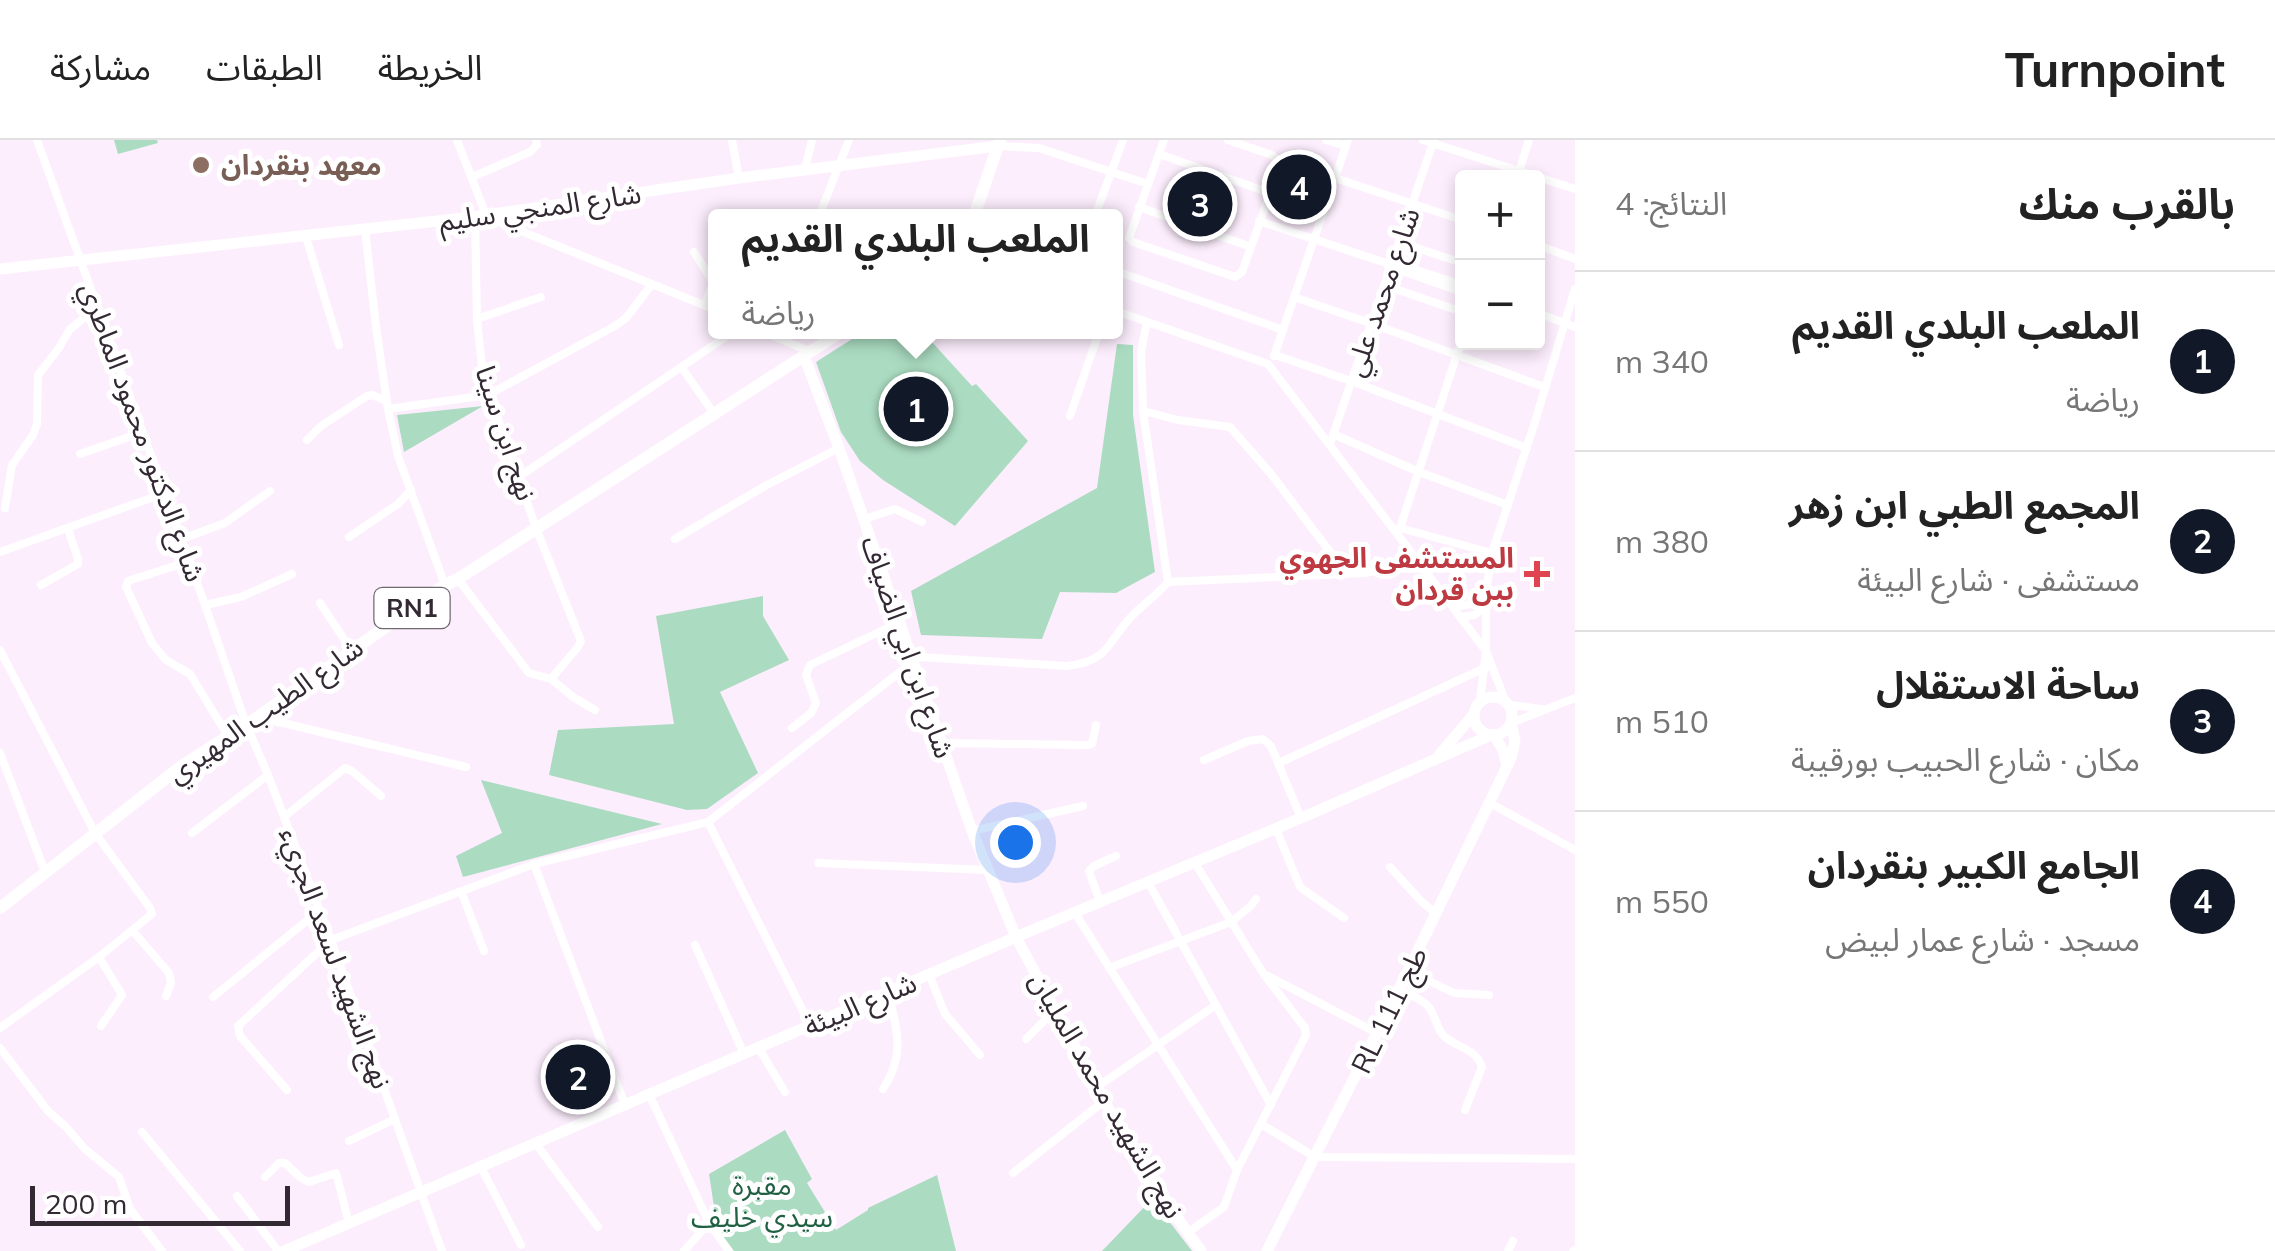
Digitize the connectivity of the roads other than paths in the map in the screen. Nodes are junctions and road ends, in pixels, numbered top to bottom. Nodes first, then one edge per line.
1 (36, 140) edge
2 (457, 140) edge
3 (536, 140) edge
4 (732, 140) edge
5 (812, 140) edge
6 (849, 140) edge
7 (1029, 140) edge
8 (1123, 140) edge
9 (1164, 140) edge
10 (1228, 140) edge
11 (1326, 140) edge
12 (1422, 140) edge
13 (1529, 140) edge
14 (1434, 142) edge
15 (999, 143) edge
16 (1347, 143) edge
17 (1039, 148) junction
18 (1158, 154) junction
19 (840, 165) junction
20 (805, 170) junction
21 (1508, 170) edge
22 (1519, 170) edge
23 (1111, 172) junction
24 (472, 178) junction
25 (739, 178) junction
26 (1335, 178) junction
27 (1545, 181) edge
28 (1148, 184) junction
29 (1575, 189) edge
30 (1270, 192) junction
31 (1412, 204) junction
32 (1139, 207) junction
33 (823, 209) edge
34 (976, 209) edge
35 (1098, 209) edge
36 (482, 216) junction
37 (1455, 218) edge
38 (1260, 221) junction
39 (365, 230) junction
40 (306, 236) junction
41 (1313, 239) junction
42 (1399, 242) junction
43 (1250, 246) junction
44 (1545, 248) edge
45 (694, 252) dead end
46 (1575, 259) edge
47 (81, 261) junction
48 (1455, 261) edge
49 (1389, 264) junction
50 (0, 269) edge
51 (1123, 273) edge
52 (708, 274) edge
53 (652, 284) junction
54 (1384, 285) junction
55 (1455, 286) edge
56 (1575, 289) edge
57 (708, 295) edge
58 (540, 297) dead end
59 (1294, 298) junction
60 (704, 305) junction
61 (98, 307) junction
62 (708, 307) edge
63 (1455, 310) edge
64 (1123, 313) edge
65 (1545, 316) edge
66 (477, 318) junction
67 (1147, 322) junction
68 (1370, 323) junction
69 (1564, 323) junction
70 (1575, 327) edge
71 (1283, 330) junction
72 (723, 339) edge
73 (778, 339) edge
74 (831, 339) edge
75 (1097, 339) edge
76 (339, 345) dead end
77 (1459, 350) edge
78 (807, 354) junction
79 (1274, 355) junction
80 (1457, 355) junction
81 (1268, 364) junction
82 (682, 368) junction
83 (1352, 381) junction
84 (1544, 387) junction
85 (488, 396) junction
86 (387, 405) junction
87 (1143, 411) junction
88 (1437, 414) junction
89 (715, 415) junction
90 (1070, 416) dead end
91 (142, 432) junction
92 (1332, 439) junction
93 (306, 440) dead end
94 (839, 448) junction
95 (1527, 448) junction
96 (80, 454) dead end
97 (1419, 472) junction
98 (520, 476) junction
99 (270, 490) dead end
100 (410, 490) junction
101 (165, 493) junction
102 (1508, 505) junction
103 (5, 508) dead end
104 (864, 518) junction
105 (922, 522) dead end
106 (536, 528) junction
107 (68, 529) junction
108 (1399, 531) junction
109 (349, 537) dead end
110 (182, 539) junction
111 (675, 539) dead end
112 (0, 552) edge
113 (1492, 552) junction
114 (190, 561) junction
115 (1418, 561) junction
116 (1346, 573) junction
117 (292, 574) dead end
118 (458, 579) junction
119 (1168, 582) junction
120 (445, 585) junction
121 (42, 586) dead end
122 (1486, 592) junction
123 (320, 603) dead end
124 (206, 605) junction
125 (1453, 607) junction
126 (1486, 607) junction
127 (1461, 617) junction
128 (900, 622) junction
129 (0, 650) edge
130 (352, 651) junction
131 (1486, 651) junction
132 (913, 660) junction
133 (1487, 666) junction
134 (551, 679) junction
135 (1575, 698) edge
136 (1480, 701) junction
137 (1508, 703) junction
138 (594, 710) dead end
139 (1545, 710) junction
140 (1474, 714) junction
141 (252, 720) junction
142 (1511, 723) junction
143 (1096, 724) dead end
144 (792, 728) dead end
145 (1492, 735) junction
146 (228, 736) junction
147 (942, 742) junction
148 (0, 753) edge
149 (1437, 757) junction
150 (1204, 760) dead end
151 (1279, 763) junction
152 (1507, 766) junction
153 (466, 767) dead end
154 (268, 775) junction
155 (381, 796) dead end
156 (1490, 803) junction
157 (1083, 806) dead end
158 (284, 817) junction
159 (1301, 818) junction
160 (708, 822) junction
161 (1276, 829) junction
162 (972, 830) junction
163 (95, 832) junction
164 (192, 833) dead end
165 (1575, 850) edge
166 (1116, 856) dead end
167 (818, 863) dead end
168 (1194, 863) junction
169 (534, 864) junction
170 (1390, 867) dead end
171 (987, 870) junction
172 (45, 872) junction
173 (1148, 882) junction
174 (462, 891) junction
175 (1256, 899) dead end
176 (1100, 902) junction
177 (0, 908) edge
178 (320, 910) junction
179 (1074, 913) junction
180 (1436, 914) junction
181 (1344, 918) dead end
182 (1231, 922) junction
183 (133, 931) junction
184 (1016, 937) junction
185 (331, 940) junction
186 (1180, 941) junction
187 (694, 945) dead end
188 (484, 951) dead end
189 (99, 957) junction
190 (1109, 968) junction
191 (1408, 971) junction
192 (929, 974) junction
193 (1263, 974) junction
194 (1399, 989) junction
195 (888, 992) junction
196 (1489, 995) dead end
197 (166, 996) dead end
198 (213, 997) dead end
199 (1216, 1005) junction
200 (1055, 1010) junction
201 (810, 1025) junction
202 (101, 1026) dead end
203 (0, 1028) edge
204 (1377, 1033) junction
205 (1026, 1039) dead end
206 (1158, 1046) junction
207 (0, 1048) edge
208 (758, 1048) junction
209 (744, 1054) junction
210 (980, 1054) dead end
211 (1096, 1087) junction
212 (883, 1089) dead end
213 (286, 1090) dead end
214 (785, 1092) dead end
215 (650, 1094) junction
216 (1104, 1101) junction
217 (625, 1105) junction
218 (1271, 1105) junction
219 (1464, 1110) dead end
220 (394, 1119) junction
221 (1261, 1124) junction
222 (142, 1132) dead end
223 (348, 1141) dead end
224 (536, 1144) junction
225 (1315, 1157) junction
226 (1575, 1158) edge
227 (481, 1168) junction
228 (1238, 1170) junction
229 (1013, 1173) dead end
230 (264, 1178) dead end
231 (421, 1193) junction
232 (238, 1196) dead end
233 (350, 1223) junction
234 (709, 1223) junction
235 (598, 1226) dead end
236 (1187, 1232) junction
237 (1513, 1242) dead end
238 (521, 1244) dead end
239 (162, 1251) edge
240 (240, 1251) edge
241 (281, 1251) edge
242 (442, 1251) edge
243 (684, 1251) edge
244 (729, 1251) edge
245 (1201, 1251) edge
246 (1266, 1251) edge
247 (1508, 1251) edge

1 - 47 street, شارع الدكتور محمود الماطري
2 - 24 street, نهج ابن سينا
3 - 24 street
4 - 25 street
5 - 20 street
6 - 19 street
7 - 17 street
8 - 23 street
9 - 18 street
10 - 30 street
11 - 16 street
12 - 14 street
13 - 22 street
14 - 21 street
14 - 31 street, شارع محمد علي
15 - 17 street
15 - 19 street, شارع المنجي سليم
15 - 34 main road
16 - 26 street
17 - 23 street
18 - 28 street
18 - 30 street
19 - 20 street, شارع المنجي سليم
19 - 33 street
20 - 25 street, شارع المنجي سليم
23 - 28 street
23 - 35 street
24 - 36 street, نهج ابن سينا
25 - 36 street, شارع المنجي سليم
26 - 31 street
26 - 41 street
27 - 29 street
28 - 32 street
30 - 38 street
31 - 37 street
31 - 42 street, شارع محمد علي
32 - 43 street
32 - 43 street
36 - 39 street, شارع المنجي سليم
36 - 53 street
36 - 66 street, نهج ابن سينا
38 - 41 street
38 - 43 street
39 - 40 street, شارع المنجي سليم
39 - 86 street
40 - 47 street, شارع المنجي سليم
40 - 76 street
41 - 49 street
41 - 59 street
42 - 48 street
42 - 49 street, شارع محمد علي
44 - 46 street
45 - 52 street
47 - 50 street, شارع المنجي سليم
47 - 61 street, شارع الدكتور محمود الماطري
49 - 54 street, شارع محمد علي
49 - 55 street
51 - 71 street
53 - 60 street
53 - 85 street
54 - 63 street
54 - 68 street, شارع محمد علي
56 - 69 street
57 - 60 street
58 - 66 street
59 - 68 street
59 - 71 street
60 - 62 street
61 - 91 street, شارع الدكتور محمود الماطري
61 - 103 street
64 - 67 street
65 - 69 street
66 - 85 street, نهج ابن سينا
67 - 81 street
67 - 87 street
68 - 80 street
68 - 83 street, شارع محمد علي
69 - 70 street
69 - 84 street
71 - 79 street
72 - 82 street
73 - 78 street
74 - 78 main road, شارع الطيب المهيري / RN1
75 - 90 street
77 - 80 street
78 - 89 main road, شارع الطيب المهيري / RN1
78 - 94 street, شارع ابن ابي الضياف
79 - 81 street
79 - 83 street
80 - 84 street
80 - 88 street
81 - 92 street
82 - 89 street
82 - 98 street
83 - 88 street
83 - 92 street, شارع محمد علي
84 - 95 street
85 - 86 street
85 - 98 street, نهج ابن سينا
86 - 93 street
86 - 100 street
87 - 116 street
87 - 119 street
88 - 95 street
88 - 97 street
89 - 106 main road, شارع الطيب المهيري / RN1
91 - 96 street
91 - 101 street, شارع الدكتور محمود الماطري
92 - 97 street
92 - 108 street
94 - 104 street, شارع ابن ابي الضياف
94 - 111 street
95 - 102 street
97 - 102 street
97 - 108 street
98 - 106 street, نهج ابن سينا
99 - 110 street
100 - 109 street
100 - 120 street
101 - 107 street
101 - 110 street, شارع الدكتور محمود الماطري
102 - 113 street
104 - 105 street
104 - 128 street, شارع ابن ابي الضياف
106 - 118 main road, شارع الطيب المهيري / RN1
106 - 134 street, نهج ابن سينا
107 - 112 street
107 - 121 street
108 - 113 street
108 - 115 street
110 - 114 street, شارع الدكتور محمود الماطري
113 - 122 street
114 - 124 street, شارع الدكتور محمود الماطري
114 - 146 street
115 - 116 street
115 - 125 street
116 - 119 street
117 - 124 street
118 - 120 main road, شارع الطيب المهيري / RN1
118 - 134 street
119 - 132 street
120 - 130 main road, شارع الطيب المهيري / RN1
122 - 125 street
122 - 126 street
123 - 130 street
124 - 141 street, شارع الدكتور محمود الماطري
125 - 127 street
126 - 127 street
126 - 131 street
127 - 131 street
128 - 132 street, شارع ابن ابي الضياف
128 - 144 street
129 - 163 street
130 - 141 main road, شارع الطيب المهيري / RN1
131 - 133 street
132 - 147 street, شارع ابن ابي الضياف
132 - 160 street
133 - 136 street
133 - 137 street
133 - 151 street
134 - 138 street
135 - 139 street
136 - 137 street
136 - 140 street
137 - 139 street
137 - 142 street
139 - 142 street
140 - 145 street
140 - 149 street
141 - 146 main road, شارع الطيب المهيري / RN1
141 - 153 street
141 - 154 street, نهج الشهيد لسعد الجريء
142 - 145 street
142 - 152 street, RL طج 111
143 - 147 street
145 - 149 street, شارع البيئة
145 - 152 street
146 - 163 main road, شارع الطيب المهيري / RN1
147 - 162 street, شارع ابن ابي الضياف
148 - 172 street
149 - 159 street, شارع البيئة
150 - 151 street
151 - 159 street
152 - 156 street, RL طج 111
154 - 158 street, نهج الشهيد لسعد الجريء
154 - 164 street
155 - 158 street
156 - 165 street
156 - 180 street, RL طج 111
157 - 162 street
158 - 178 street, نهج الشهيد لسعد الجريء
159 - 161 street, شارع البيئة
160 - 169 street
160 - 201 street
161 - 168 street, شارع البيئة
161 - 181 street
162 - 171 street, شارع ابن ابي الضياف
163 - 172 main road, شارع الطيب المهيري / RN1
163 - 183 street
166 - 176 street
167 - 171 street
168 - 173 street, شارع البيئة
168 - 182 street
169 - 174 street
169 - 217 street
170 - 180 street
171 - 184 street, شارع ابن ابي الضياف
172 - 177 main road, شارع الطيب المهيري / RN1
173 - 176 street, شارع البيئة
173 - 186 street
174 - 185 street
174 - 188 street
175 - 182 street
176 - 179 street, شارع البيئة
178 - 185 street, نهج الشهيد لسعد الجريء
178 - 198 street
179 - 184 street, شارع البيئة
179 - 190 street
180 - 191 street, RL طج 111
182 - 186 street
182 - 193 street
183 - 189 street
183 - 197 street
184 - 192 street, شارع البيئة
184 - 200 street, نهج الشهيد محمد المليان
185 - 213 street
185 - 220 street, نهج الشهيد لسعد الجريء
186 - 190 street
186 - 199 street
187 - 209 street
189 - 202 street
189 - 203 street
190 - 206 street
191 - 194 street, RL طج 111
191 - 196 street
192 - 195 street, شارع البيئة
192 - 210 street
193 - 204 street
193 - 218 street
194 - 204 street, RL طج 111
194 - 219 street
195 - 201 street, شارع البيئة
195 - 212 street
199 - 206 street
199 - 218 street
200 - 205 street
200 - 211 street, نهج الشهيد محمد المليان
201 - 208 street, شارع البيئة
204 - 225 street, RL طج 111
206 - 211 street
206 - 228 street
207 - 239 street
208 - 209 street, شارع البيئة
208 - 214 street
209 - 215 street, شارع البيئة
211 - 216 street, نهج الشهيد محمد المليان
215 - 217 street, شارع البيئة
215 - 234 street
216 - 229 street
216 - 236 street, نهج الشهيد محمد المليان
217 - 224 street, شارع البيئة
218 - 221 street
220 - 223 street
220 - 231 street, نهج الشهيد لسعد الجريء
221 - 225 street
221 - 228 street
222 - 240 street
224 - 227 street, شارع البيئة
224 - 235 street
225 - 226 street
225 - 246 street, RL طج 111
227 - 231 street, شارع البيئة
227 - 238 street
228 - 236 street
230 - 233 street
231 - 233 street, شارع البيئة
231 - 242 street, نهج الشهيد لسعد الجريء
232 - 241 street
233 - 241 street, شارع البيئة
234 - 243 street
234 - 244 street
236 - 245 street, نهج الشهيد محمد المليان
237 - 247 street

